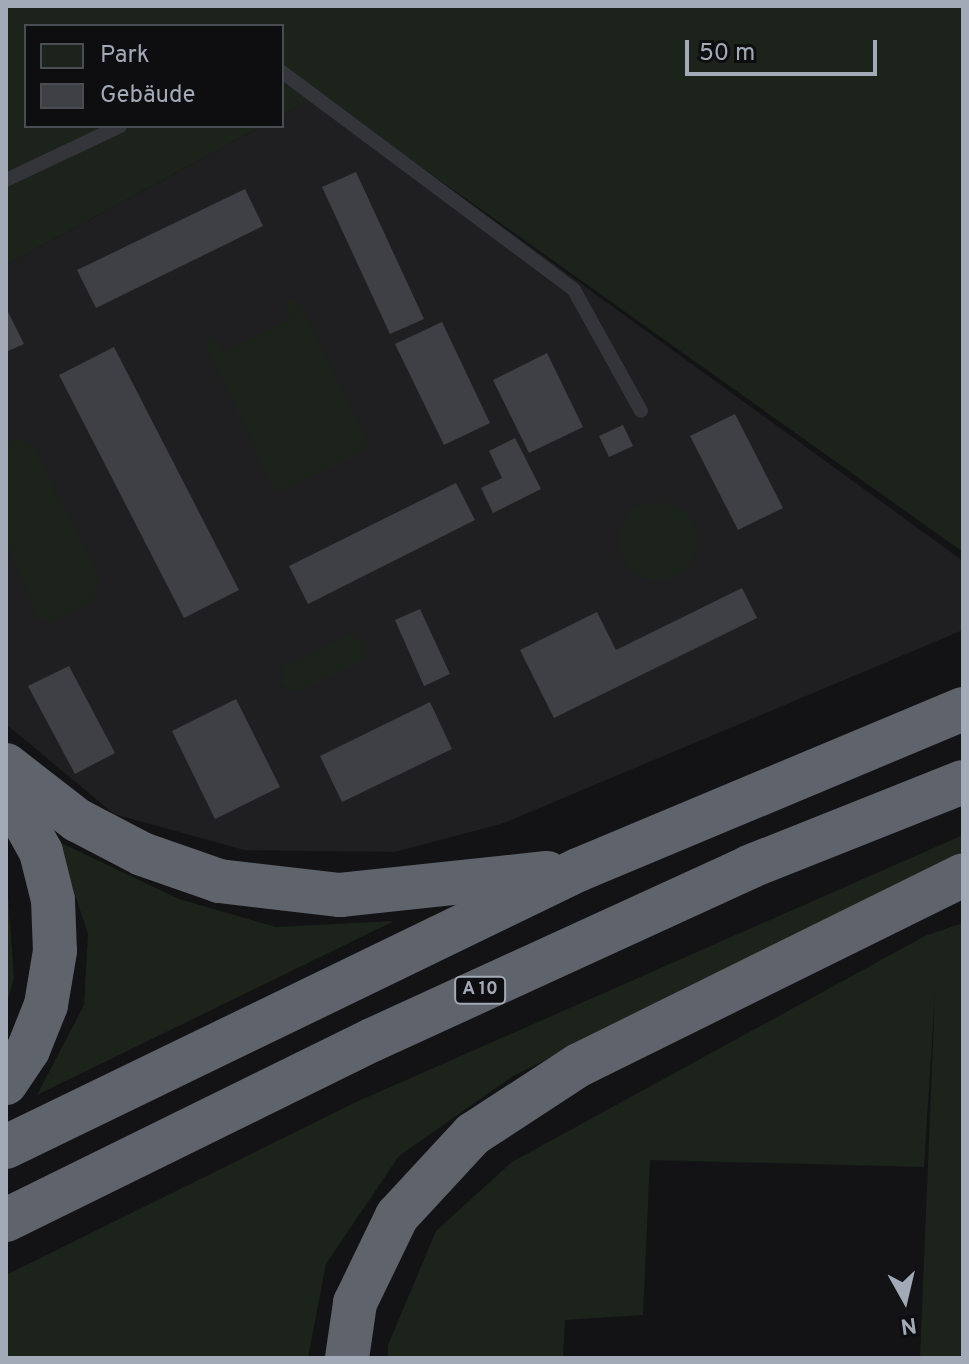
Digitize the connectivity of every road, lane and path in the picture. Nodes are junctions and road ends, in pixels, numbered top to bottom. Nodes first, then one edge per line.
1 (284, 73) edge
2 (116, 128) edge
3 (6, 180) edge
4 (641, 411) dead end
5 (963, 709) edge
6 (6, 765) edge
7 (963, 782) edge
8 (6, 789) edge
9 (578, 870) junction
10 (963, 875) edge
11 (6, 1083) edge
12 (6, 1147) edge
13 (6, 1220) edge
14 (347, 1358) edge

1 - 4 lane
2 - 3 lane
5 - 9 highway
6 - 9 highway
7 - 13 highway, A 10
8 - 11 highway
9 - 12 highway
10 - 14 highway

